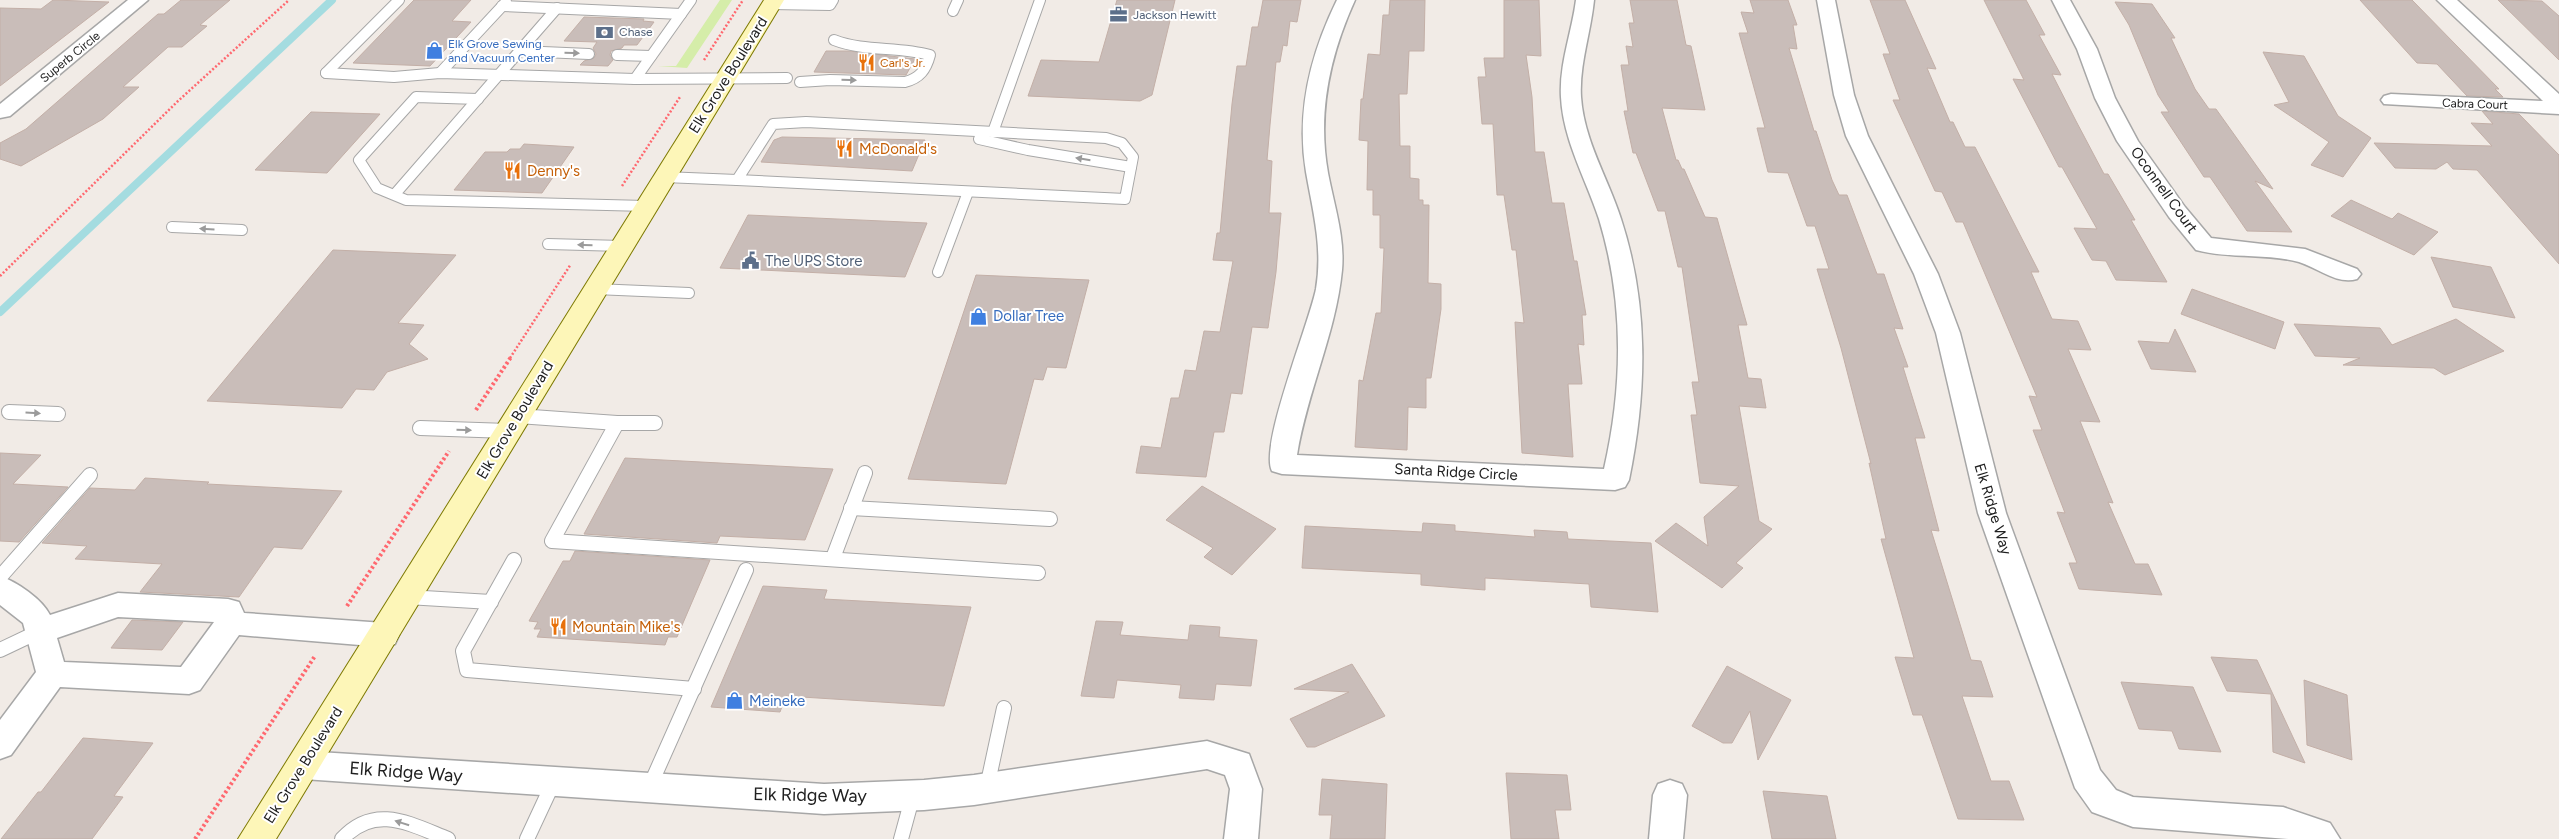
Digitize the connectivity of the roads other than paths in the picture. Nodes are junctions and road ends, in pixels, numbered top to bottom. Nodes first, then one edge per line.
1 (140, 0) edge
2 (399, 0) edge
3 (691, 0) edge
4 (958, 0) edge
5 (1040, 0) edge
6 (1346, 0) edge
7 (1585, 0) edge
8 (1826, 0) edge
9 (2061, 0) edge
10 (2446, 0) edge
11 (773, 2) edge
12 (505, 3) edge
13 (831, 3) edge
14 (557, 8) junction
15 (953, 10) dead end
16 (681, 14) junction
17 (834, 40) dead end
18 (520, 52) junction
19 (589, 54) dead end
20 (617, 55) dead end
21 (652, 56) junction
22 (440, 74) junction
23 (500, 75) junction
24 (728, 77) junction
25 (788, 78) dead end
26 (635, 79) junction
27 (800, 82) dead end
28 (478, 99) junction
29 (2391, 100) dead end
30 (2559, 106) edge
31 (0, 112) edge
32 (770, 130) junction
33 (993, 132) junction
34 (1132, 167) junction
35 (664, 177) junction
36 (737, 181) junction
37 (968, 192) junction
38 (396, 194) junction
39 (646, 206) junction
40 (172, 227) dead end
41 (242, 230) dead end
42 (548, 244) dead end
43 (622, 246) junction
44 (938, 272) dead end
45 (2349, 274) dead end
46 (595, 289) junction
47 (689, 292) dead end
48 (9, 412) dead end
49 (58, 414) dead end
50 (513, 423) junction
51 (617, 423) junction
52 (655, 423) dead end
53 (420, 428) dead end
54 (865, 473) dead end
55 (90, 475) dead end
56 (851, 508) junction
57 (1050, 518) dead end
58 (833, 558) junction
59 (514, 560) dead end
60 (746, 570) dead end
61 (1038, 573) dead end
62 (0, 577) edge
63 (0, 588) edge
64 (407, 597) junction
65 (491, 602) junction
66 (232, 621) junction
67 (40, 631) junction
68 (384, 635) junction
69 (0, 650) edge
70 (52, 674) junction
71 (694, 689) junction
72 (1004, 708) dead end
73 (0, 745) edge
74 (303, 765) junction
75 (554, 782) junction
76 (649, 788) junction
77 (987, 788) junction
78 (913, 795) junction
79 (1670, 796) dead end
80 (256, 839) edge
81 (342, 839) edge
82 (448, 839) edge
83 (527, 839) edge
84 (901, 839) edge
85 (1241, 839) edge
86 (1666, 839) edge
87 (2322, 839) edge

1 - 31 street, Superb Circle
2 - 22 lane
3 - 16 lane
4 - 15 lane
5 - 33 lane
6 - 7 street, Santa Ridge Circle
8 - 87 street, Elk Ridge Way
9 - 45 street, Oconnell Court
10 - 30 street, Cabra Court
11 - 13 lane
11 - 24 main road, Elk Grove Boulevard
12 - 14 lane
12 - 22 lane
14 - 16 lane
14 - 18 lane
16 - 21 lane
27 -> 17 lane
18 -> 19 lane
18 - 23 lane
20 - 21 lane
21 - 26 lane
22 - 23 lane
23 - 26 lane
23 - 28 lane
24 - 25 lane
24 - 26 lane
24 - 35 main road, Elk Grove Boulevard
28 - 38 lane
28 - 38 lane
29 - 30 street, Cabra Court
32 - 33 lane
34 -> 32 lane
32 - 36 lane
33 - 34 lane
34 - 37 lane
35 - 36 lane
35 - 39 main road, Elk Grove Boulevard
36 - 37 lane
37 - 44 lane
38 - 39 lane
39 - 43 main road, Elk Grove Boulevard
41 -> 40 lane
43 -> 42 lane
43 - 46 main road, Elk Grove Boulevard
46 - 47 lane
46 - 50 main road, Elk Grove Boulevard
48 -> 49 lane
50 - 51 lane
53 -> 50 lane
50 - 64 main road, Elk Grove Boulevard
51 - 52 lane
51 - 58 lane
54 - 56 lane
55 - 62 lane
56 - 57 lane
56 - 58 lane
58 - 61 lane
59 - 65 lane
60 - 71 lane
63 - 67 street
64 - 65 lane
64 - 68 main road, Elk Grove Boulevard
65 - 71 lane
66 - 67 street
66 - 68 street
66 - 70 street
67 - 69 lane
67 - 70 street
68 - 74 main road, Elk Grove Boulevard
70 - 73 street
71 - 76 lane
72 - 77 lane
74 - 75 street, Elk Ridge Way
74 - 80 main road, Elk Grove Boulevard
75 - 76 street, Elk Ridge Way
75 - 83 lane
76 - 78 street, Elk Ridge Way
77 - 78 street, Elk Ridge Way
77 - 85 street, Elk Ridge Way
78 - 84 lane
79 - 86 street
82 -> 81 lane

